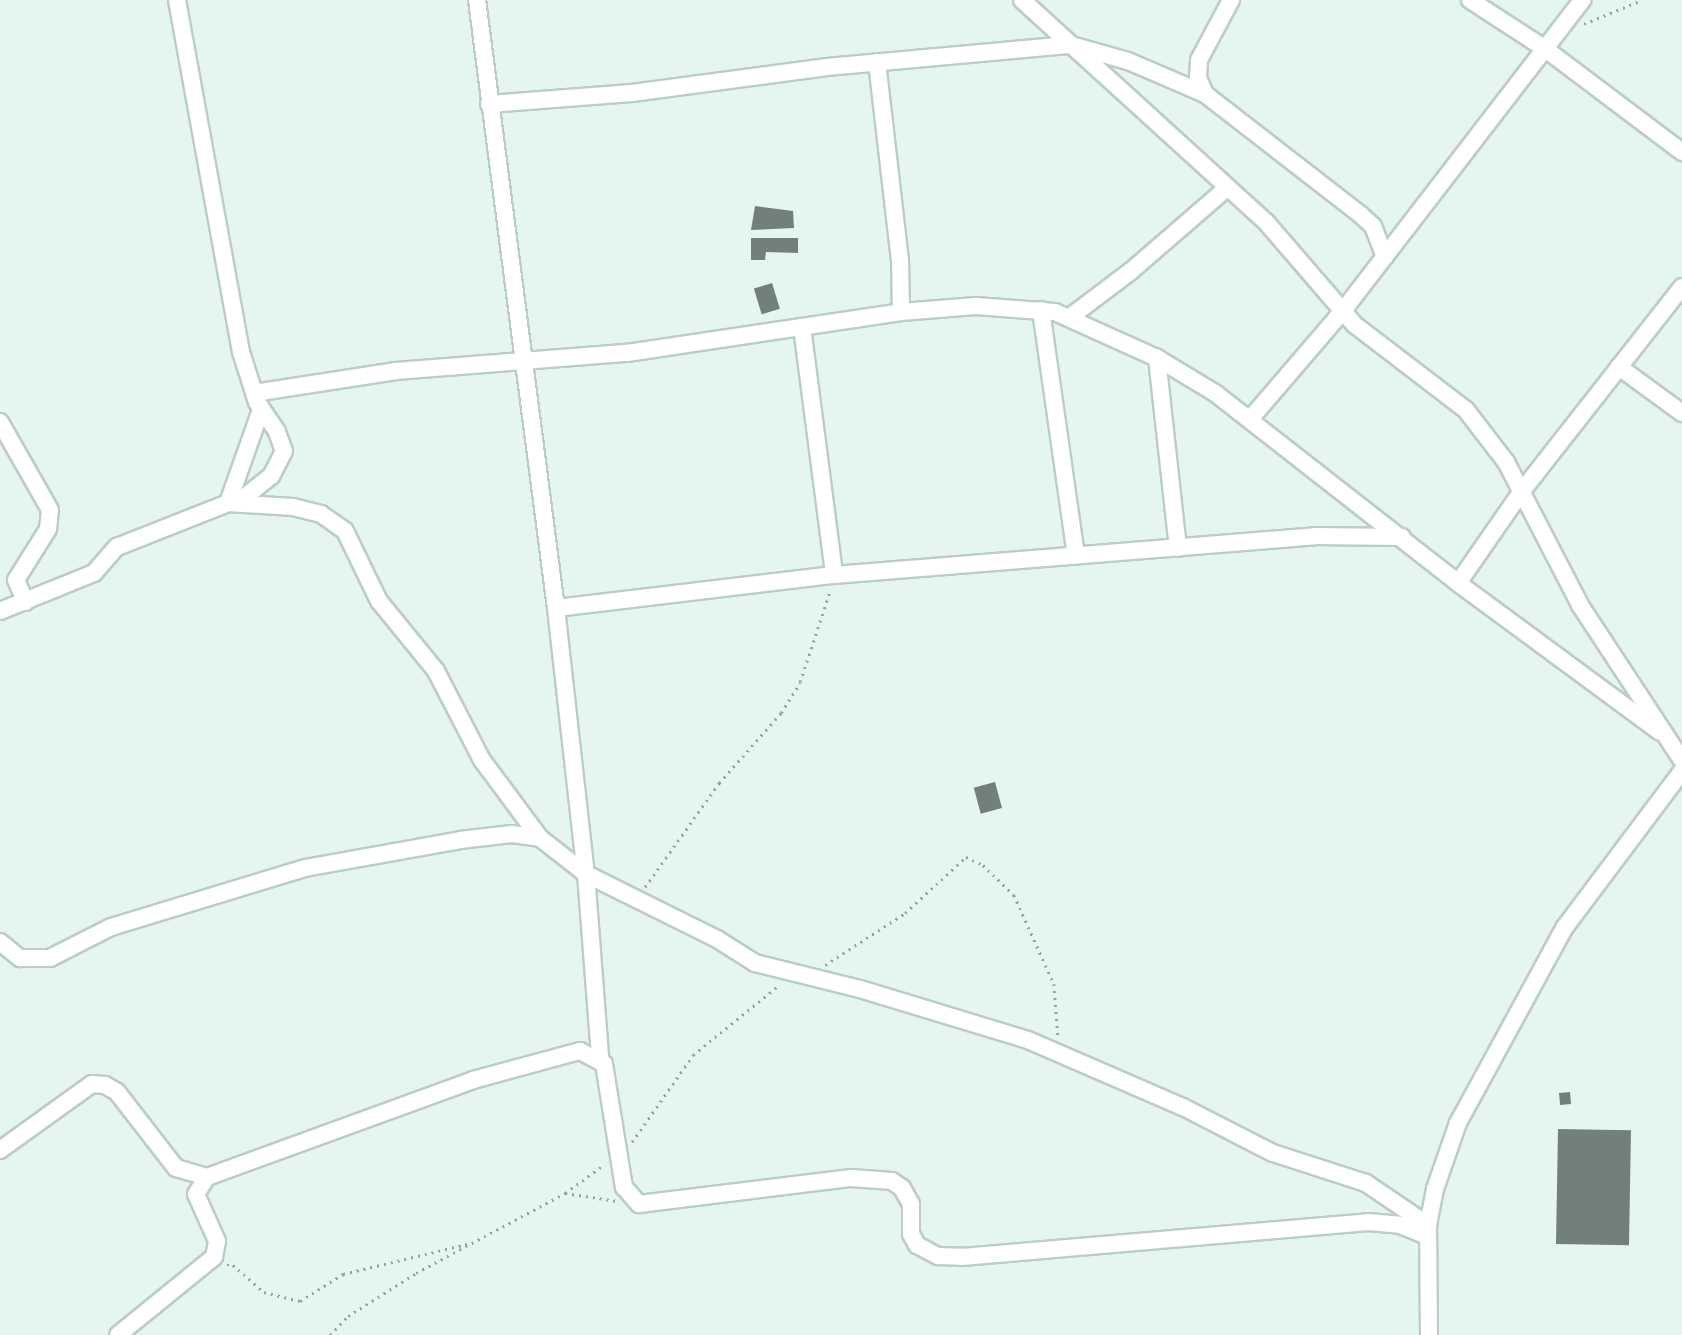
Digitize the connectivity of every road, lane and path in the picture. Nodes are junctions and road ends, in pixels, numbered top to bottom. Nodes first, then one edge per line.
1 (177, 0) edge
2 (477, 0) edge
3 (1022, 0) edge
4 (1231, 0) edge
5 (1470, 0) edge
6 (1582, 0) edge
7 (1642, 0) edge
8 (1558, 30) junction
9 (1071, 45) junction
10 (1544, 48) junction
11 (877, 62) junction
12 (1205, 94) junction
13 (489, 104) junction
14 (1682, 152) edge
15 (1228, 187) junction
16 (1385, 257) junction
17 (1682, 287) edge
18 (1041, 310) junction
19 (901, 312) junction
20 (1342, 313) junction
21 (1070, 317) junction
22 (803, 327) junction
23 (1157, 358) junction
24 (526, 364) junction
25 (1619, 368) junction
26 (254, 393) junction
27 (261, 411) junction
28 (1682, 413) edge
29 (1251, 418) junction
30 (0, 422) edge
31 (1522, 491) junction
32 (233, 503) junction
33 (1402, 537) junction
34 (1178, 548) junction
35 (1076, 556) junction
36 (834, 575) junction
37 (1458, 583) junction
38 (26, 602) junction
39 (556, 608) junction
40 (0, 611) edge
41 (1659, 731) junction
42 (1682, 761) edge
43 (1682, 771) edge
44 (540, 838) junction
45 (586, 874) junction
46 (637, 898) junction
47 (0, 942) edge
48 (806, 976) junction
49 (1057, 1052) junction
50 (600, 1058) junction
51 (0, 1150) edge
52 (617, 1156) junction
53 (207, 1177) junction
54 (565, 1193) junction
55 (631, 1200) junction
56 (1428, 1230) junction
57 (471, 1243) junction
58 (206, 1267) junction
59 (118, 1335) edge
60 (330, 1335) edge
61 (1429, 1335) edge

1 - 26 street
2 - 13 street
3 - 9 street
4 - 12 street
5 - 10 street
6 - 8 street
7 - 8 path
8 - 10 street
9 - 11 street
9 - 12 street
9 - 15 street
10 - 14 street
10 - 16 street
11 - 13 street
11 - 19 street
12 - 16 street
13 - 24 street
15 - 20 street
15 - 21 street
16 - 20 street
17 - 25 street
18 - 19 street
18 - 21 street
18 - 35 street
19 - 22 street
20 - 29 street
20 - 31 street
21 - 23 street
22 - 24 street
22 - 36 street
23 - 29 street
23 - 34 street
24 - 26 street
24 - 39 street
25 - 28 street
25 - 31 street
26 - 27 street
27 - 32 street
27 - 32 street
29 - 33 street
30 - 38 street
31 - 37 street
31 - 41 street
32 - 38 street
32 - 44 street
33 - 34 street
33 - 37 street
34 - 35 street
35 - 36 street
36 - 39 street
36 - 46 path
37 - 41 street
38 - 40 street
39 - 45 street
41 - 42 street
43 - 56 street
44 - 45 street
44 - 47 street
45 - 46 street
45 - 50 street
46 - 48 street
48 - 49 street
48 - 49 path
48 - 52 path
49 - 56 street
50 - 52 street
50 - 53 street
51 - 53 street
52 - 54 path
52 - 55 street
53 - 58 street
54 - 55 path
54 - 57 path
55 - 56 street
56 - 61 street
57 - 58 path
57 - 60 path
58 - 59 street

